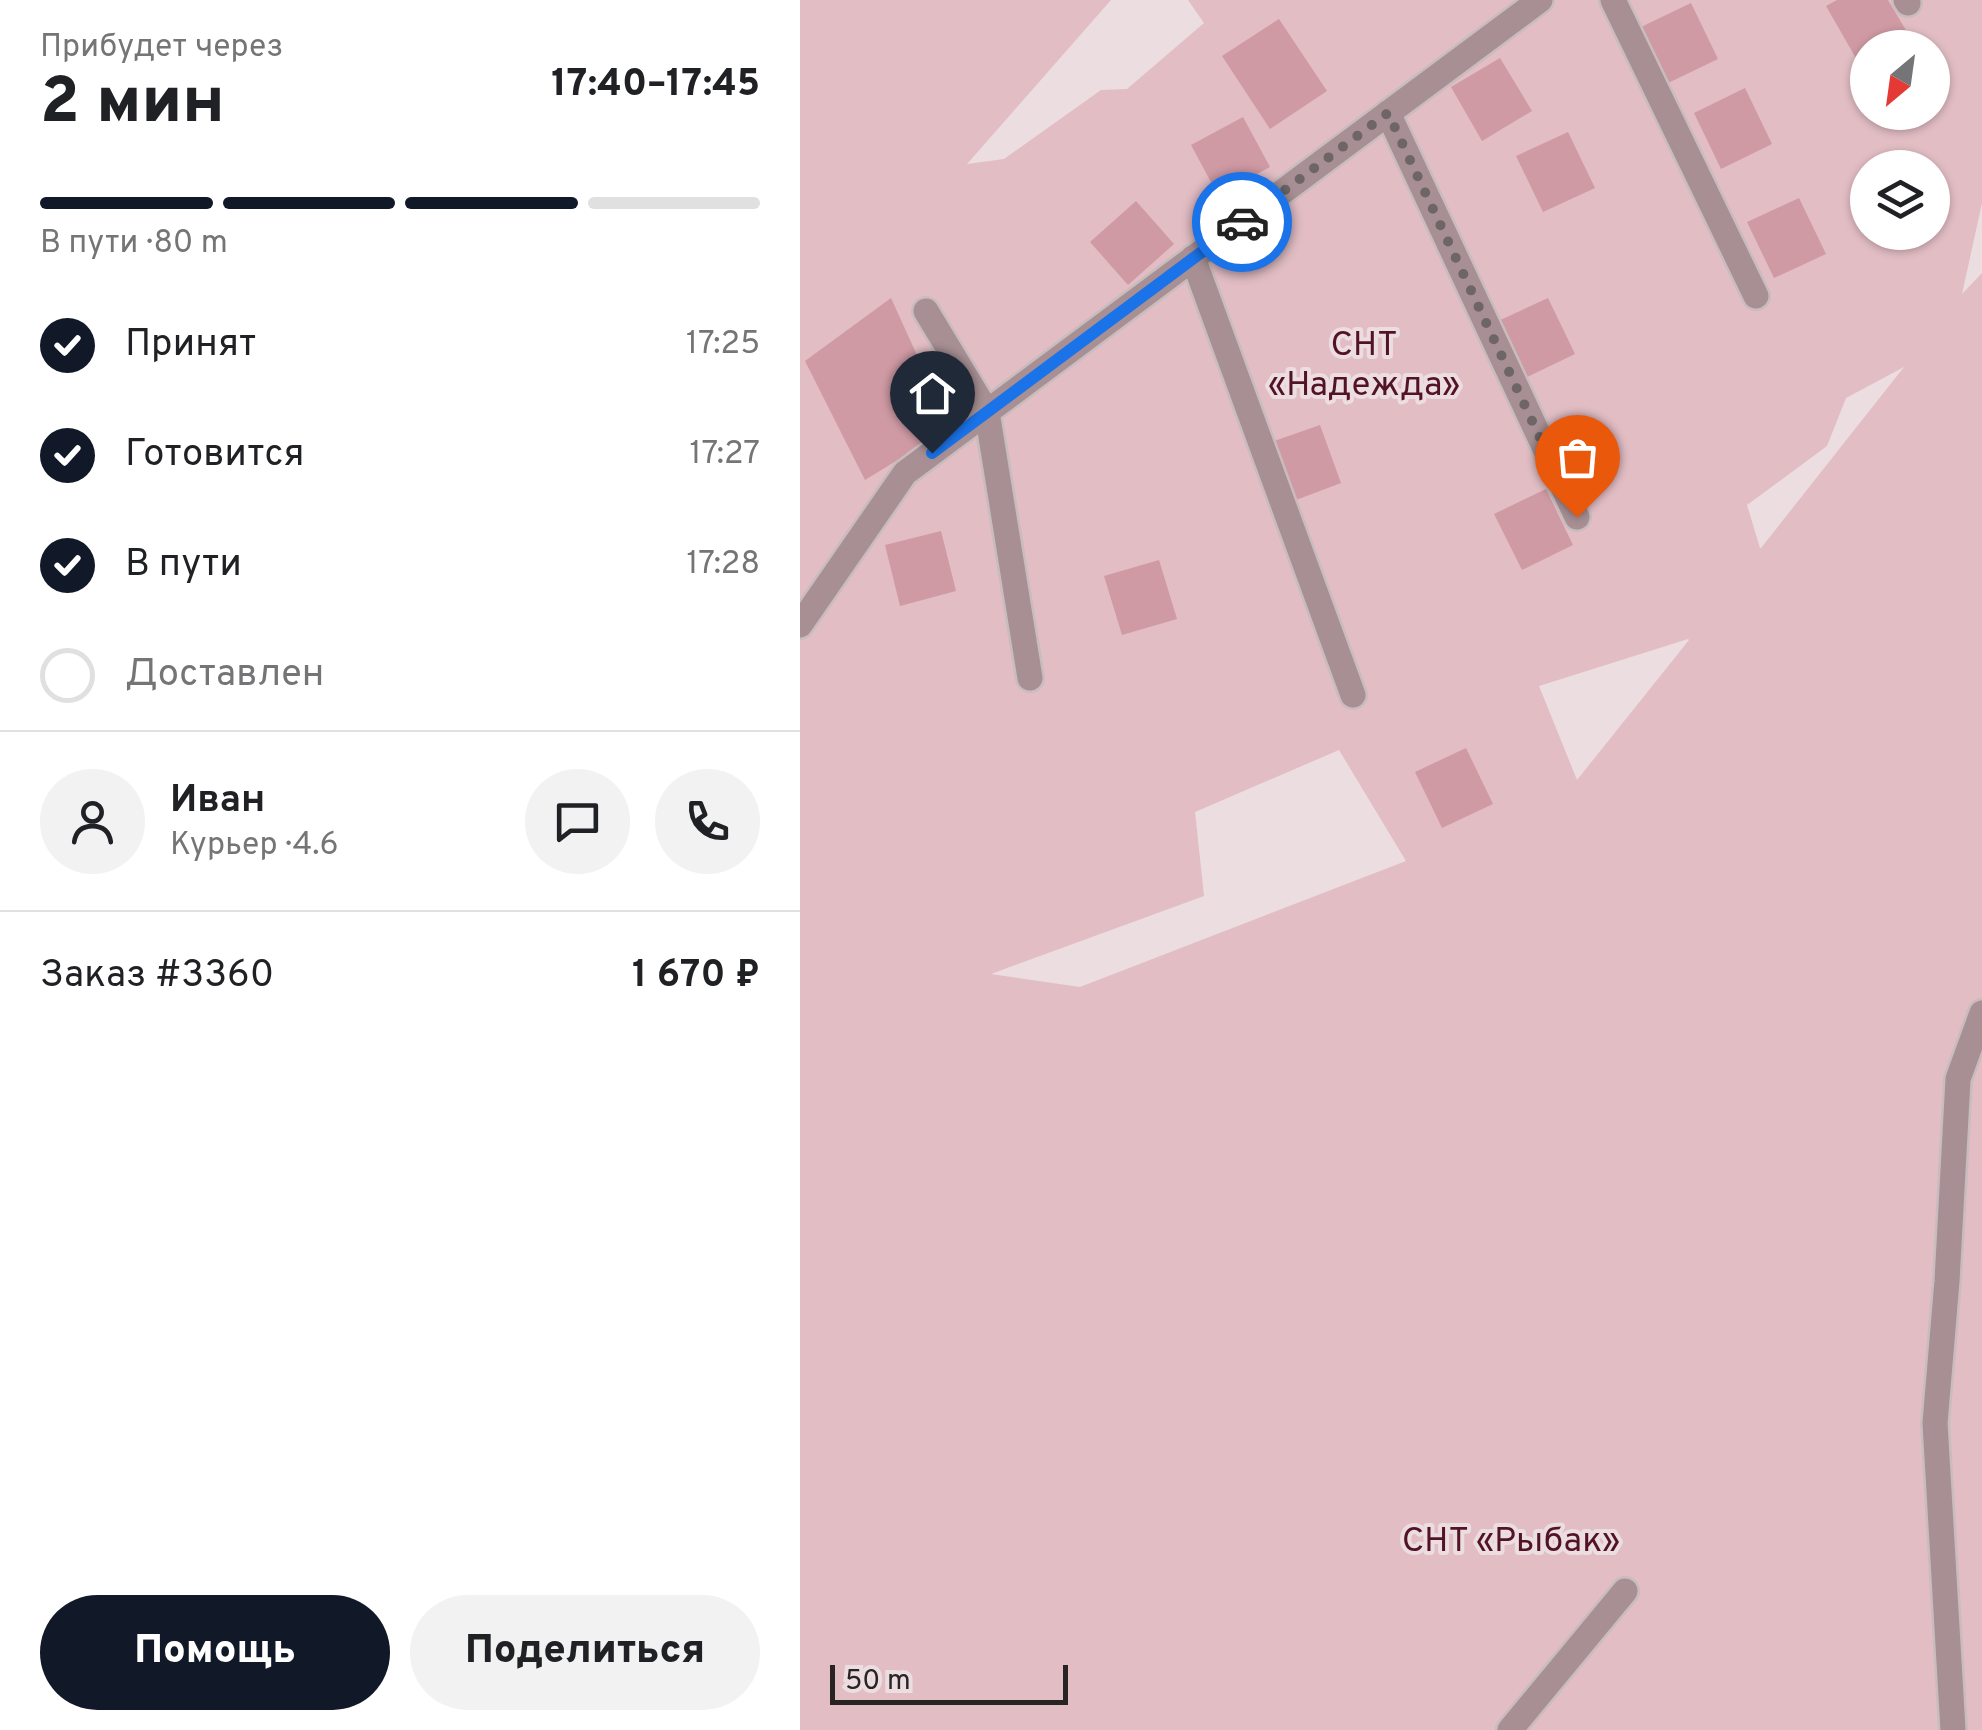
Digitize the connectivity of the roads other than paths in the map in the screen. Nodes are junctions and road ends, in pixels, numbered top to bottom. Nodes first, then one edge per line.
1 (1540, 0) edge
2 (1614, 0) edge
3 (1388, 113) junction
4 (1193, 258) junction
5 (1756, 296) dead end
6 (926, 312) dead end
7 (987, 412) junction
8 (1577, 517) dead end
9 (800, 625) edge
10 (1030, 678) dead end
11 (1354, 696) dead end
12 (1982, 1013) edge
13 (1625, 1592) dead end
14 (1510, 1730) edge
15 (1954, 1730) edge

1 - 3 street
2 - 5 street
3 - 4 street
3 - 8 street
4 - 7 street
4 - 11 street
6 - 7 street
7 - 9 street
7 - 10 street
12 - 15 street
13 - 14 street

